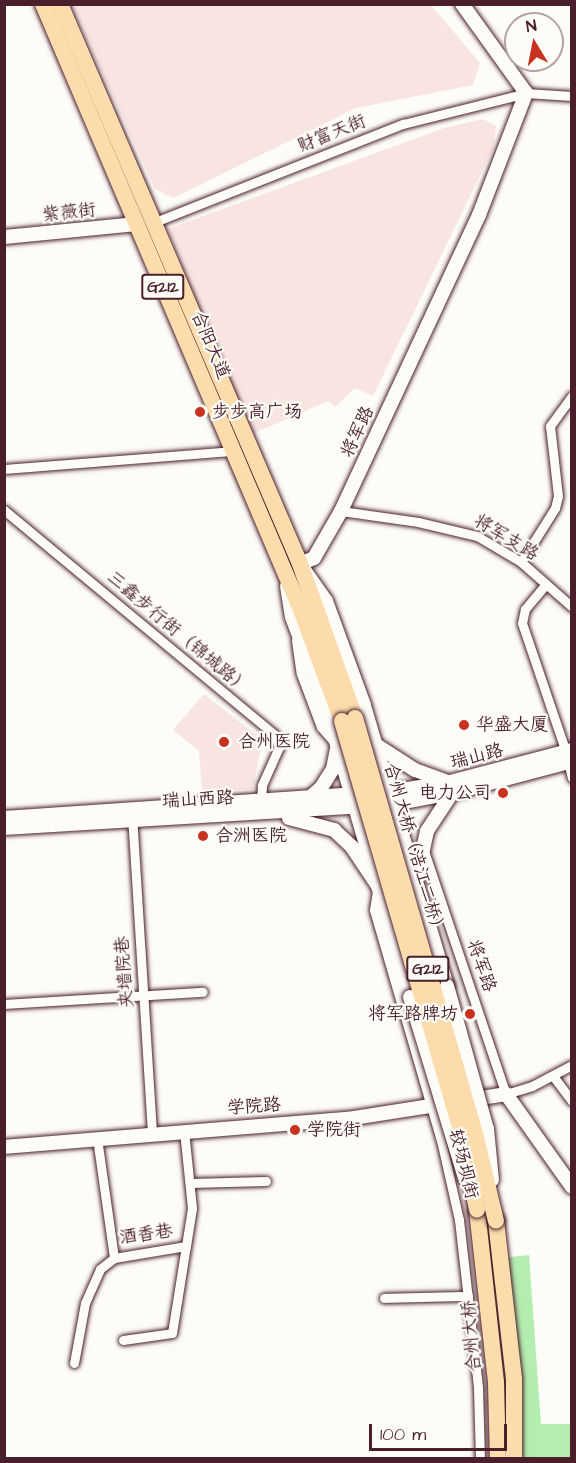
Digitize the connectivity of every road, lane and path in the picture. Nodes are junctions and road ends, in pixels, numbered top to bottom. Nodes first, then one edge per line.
1 (43, 4) edge
2 (60, 4) edge
3 (462, 4) edge
4 (526, 93) junction
5 (572, 96) edge
6 (155, 222) junction
7 (137, 224) junction
8 (4, 237) edge
9 (572, 396) edge
10 (234, 451) junction
11 (4, 469) edge
12 (4, 510) edge
13 (341, 511) junction
14 (521, 562) junction
15 (292, 566) junction
16 (546, 584) junction
17 (572, 607) edge
18 (349, 719) junction
19 (376, 745) junction
20 (338, 747) junction
21 (569, 756) edge
22 (572, 778) edge
23 (451, 788) junction
24 (391, 798) junction
25 (307, 800) junction
26 (354, 801) junction
27 (264, 808) junction
28 (132, 816) junction
29 (4, 818) edge
30 (4, 828) edge
31 (423, 849) junction
32 (416, 880) junction
33 (378, 886) junction
34 (203, 992) dead end
35 (144, 996) junction
36 (4, 1004) edge
37 (572, 1065) edge
38 (552, 1076) junction
39 (506, 1094) junction
40 (572, 1101) edge
41 (431, 1106) junction
42 (184, 1130) junction
43 (152, 1132) junction
44 (97, 1138) junction
45 (4, 1147) edge
46 (266, 1181) dead end
47 (191, 1183) junction
48 (572, 1187) edge
49 (477, 1210) junction
50 (496, 1221) junction
51 (186, 1246) junction
52 (114, 1258) junction
53 (468, 1296) junction
54 (384, 1298) dead end
55 (123, 1340) dead end
56 (74, 1363) dead end
57 (480, 1458) edge
58 (498, 1458) edge
59 (514, 1458) edge

1 - 7 highway, 合阳大道 / G212
2 - 6 highway, 合阳大道 / G212
3 - 4 main road
4 - 5 street, 财富天街
4 - 6 street, 财富天街
4 - 13 main road, 将军路
6 - 15 highway, 合阳大道 / G212
7 - 8 main road, 紫薇街
7 - 10 highway, 合阳大道 / G212
9 - 14 street
10 - 11 street
10 - 15 highway, 合阳大道 / G212
12 - 27 street, 三鑫步行街（锦城路）
13 - 14 street, 将军支路
13 - 15 main road, 将军路
14 - 16 street, 将军支路
15 - 18 highway, 合州大桥（涪江二桥） / G212
15 - 19 main road
15 - 20 main road
16 - 17 street, 将军支路
16 - 21 street
18 - 49 highway, 合州大桥（涪江二桥） / G212, bridge
18 - 50 highway, 合州大桥（涪江二桥） / G212, bridge
19 - 23 main road
19 - 24 main road
20 - 25 main road
20 - 26 main road
21 - 22 street
21 - 23 main road, 瑞山路
23 - 24 main road, 瑞山路
23 - 31 main road
24 - 26 main road, 瑞山西路
24 - 32 main road
25 - 26 main road, 瑞山西路
25 - 27 main road, 瑞山西路
26 - 27 main road, 瑞山西路
26 - 33 main road
27 - 28 main road, 瑞山西路
27 - 33 main road
28 - 29 main road, 瑞山西路
28 - 30 main road, 瑞山西路
28 - 35 street, 夹墙院巷
31 - 32 main road
31 - 39 street, 将军路
32 - 50 main road, bridge
33 - 41 street, 较场坝街
33 - 49 main road, bridge
34 - 35 street
35 - 36 street
35 - 43 street, 夹墙院巷
37 - 38 street
38 - 39 street
38 - 40 street
39 - 41 main road, 学院路
39 - 48 main road
41 - 42 main road, 学院路
41 - 53 street, 较场坝街
42 - 43 main road, 学院路
42 - 47 street, 酒香巷
43 - 44 main road, 学院路
44 - 45 main road, 学院路
44 - 52 street, 酒香巷
46 - 47 street
47 - 51 street, 酒香巷
49 - 58 highway, 合州大桥 / G212
50 - 59 highway, 合州大桥 / G212
51 - 52 street, 酒香巷
51 - 55 street
52 - 56 street
53 - 54 street
53 - 57 street, 较场坝街

